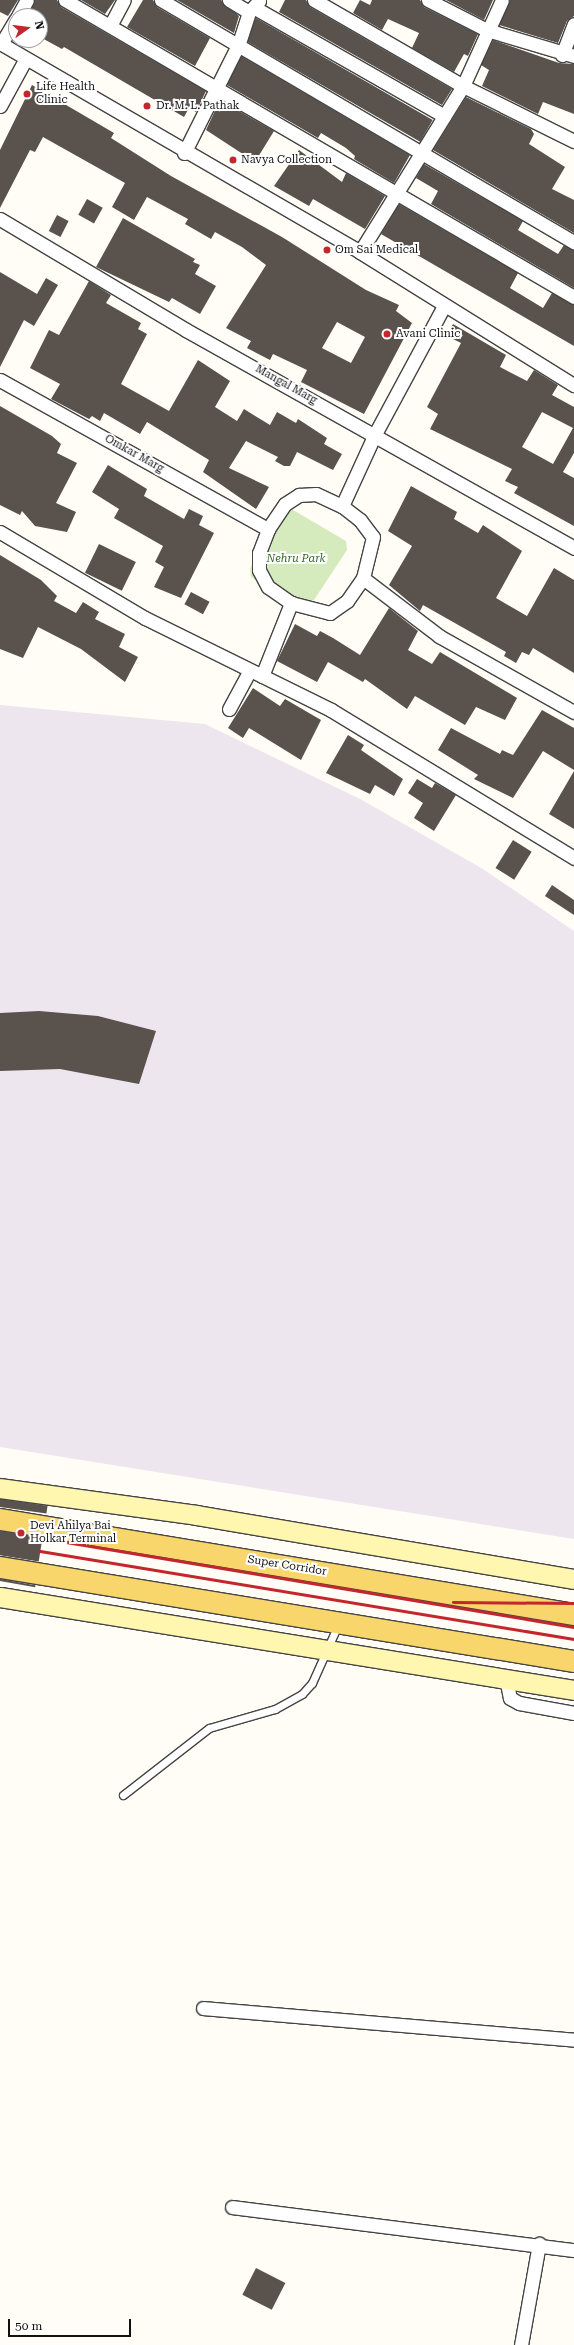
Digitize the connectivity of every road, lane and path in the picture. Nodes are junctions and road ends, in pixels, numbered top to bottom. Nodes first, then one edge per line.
1 (65, 0) edge
2 (124, 0) edge
3 (161, 0) edge
4 (229, 0) edge
5 (314, 0) edge
6 (428, 0) edge
7 (502, 0) edge
8 (255, 7) edge
9 (111, 24) junction
10 (574, 24) edge
11 (487, 30) junction
12 (8, 31) edge
13 (0, 43) edge
14 (239, 43) junction
15 (568, 55) edge
16 (25, 60) junction
17 (216, 86) junction
18 (463, 86) junction
19 (0, 106) edge
20 (444, 116) junction
21 (574, 141) edge
22 (424, 152) junction
23 (184, 153) junction
24 (399, 192) junction
25 (0, 219) edge
26 (574, 242) edge
27 (360, 252) junction
28 (574, 297) edge
29 (444, 306) junction
30 (0, 380) edge
31 (574, 384) edge
32 (375, 434) junction
33 (342, 506) junction
34 (268, 529) junction
35 (0, 532) edge
36 (574, 548) edge
37 (363, 578) junction
38 (291, 603) junction
39 (250, 670) junction
40 (262, 676) junction
41 (229, 709) dead end
42 (574, 712) edge
43 (574, 858) edge
44 (0, 1488) edge
45 (0, 1519) edge
46 (0, 1567) edge
47 (574, 1579) edge
48 (0, 1597) edge
49 (574, 1614) edge
50 (339, 1623) junction
51 (327, 1650) junction
52 (574, 1661) edge
53 (506, 1678) junction
54 (574, 1690) edge
55 (574, 1713) edge
56 (123, 1795) dead end
57 (203, 2008) dead end
58 (574, 2040) edge
59 (232, 2207) dead end
60 (539, 2244) junction
61 (574, 2250) edge
62 (521, 2345) edge

1 - 9 street
2 - 9 street
3 - 14 street
4 - 8 street
5 - 18 street
6 - 11 street
7 - 11 street
8 - 14 street
8 - 20 street
9 - 17 street
10 - 15 street
11 - 15 street
11 - 18 street
12 - 13 street
13 - 16 street
14 - 17 street
14 - 22 street
16 - 19 street
16 - 23 street
17 - 23 street
17 - 24 street
18 - 20 street
18 - 21 street
20 - 22 street
22 - 24 street
22 - 26 street
23 - 27 street
24 - 27 street
24 - 28 street
25 - 32 street, Mangal Marg
27 - 29 street
29 - 31 street
29 - 32 street
30 - 34 street, Omkar Marg
32 - 33 street
32 - 36 street, Mangal Marg
33 - 34 street
33 - 37 street
34 - 38 street
35 - 39 street
37 - 38 street
37 - 42 street
38 - 40 street
39 - 40 street
39 - 41 street
40 - 43 street
44 - 47 street
45 - 49 main road, Super Corridor
46 - 50 main road
48 - 51 street
50 - 51 lane
50 - 52 main road
51 - 53 street
51 - 56 lane
53 - 54 street
53 - 55 street
57 - 58 street
59 - 60 street
60 - 61 street
60 - 62 street

